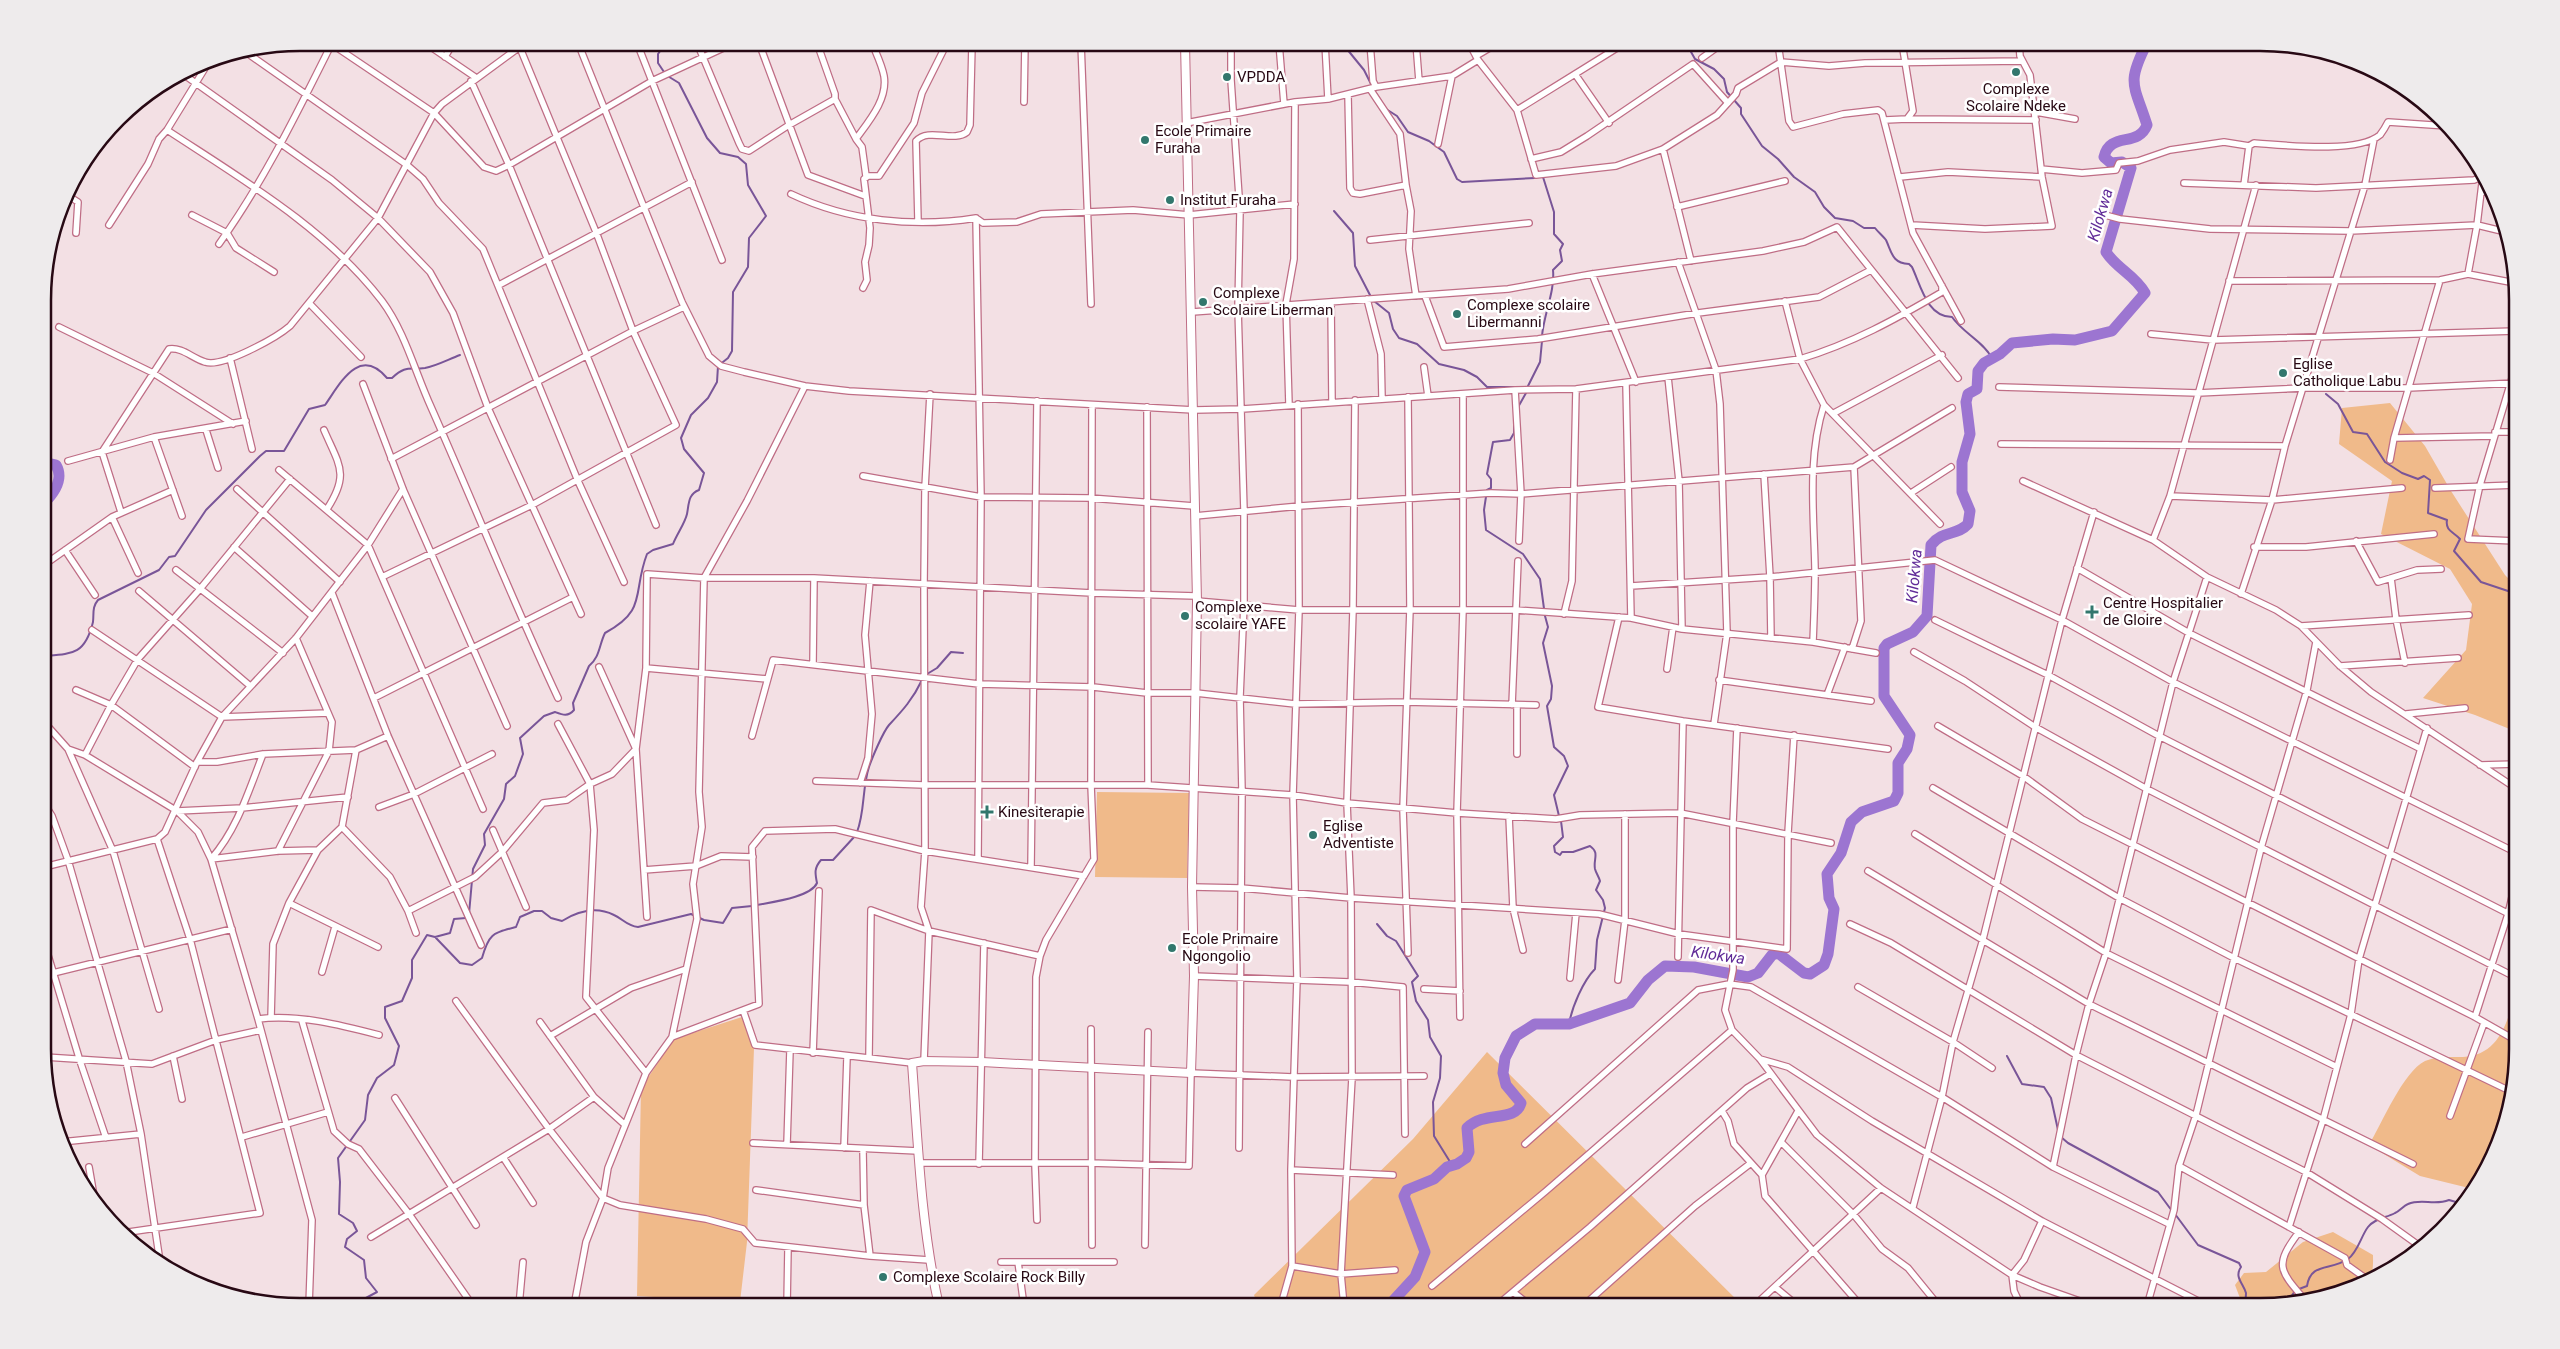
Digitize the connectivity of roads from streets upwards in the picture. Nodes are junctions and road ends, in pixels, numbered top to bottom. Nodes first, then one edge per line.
1 (327, 51) edge
2 (343, 51) edge
3 (436, 51) edge
4 (448, 51) edge
5 (511, 51) edge
6 (524, 51) edge
7 (582, 51) edge
8 (640, 51) edge
9 (701, 51) edge
10 (717, 51) edge
11 (762, 51) edge
12 (820, 51) edge
13 (875, 51) edge
14 (943, 51) edge
15 (972, 51) edge
16 (1025, 51) edge
17 (1081, 51) edge
18 (1185, 51) edge
19 (1231, 51) edge
20 (1280, 51) edge
21 (1325, 51) edge
22 (1371, 51) edge
23 (1417, 51) edge
24 (1474, 51) edge
25 (1486, 51) edge
26 (1611, 51) edge
27 (1711, 51) edge
28 (1779, 51) edge
29 (1903, 51) edge
30 (2020, 51) edge
31 (251, 56) edge
32 (444, 57) junction
33 (704, 58) junction
34 (1477, 58) junction
35 (1702, 58) dead end
36 (2022, 61) junction
37 (1781, 62) junction
38 (1904, 63) junction
39 (204, 71) edge
40 (1575, 74) junction
41 (1452, 76) junction
42 (188, 78) edge
43 (473, 79) junction
44 (652, 81) junction
45 (1419, 81) junction
46 (196, 84) junction
47 (1373, 88) junction
48 (1348, 95) junction
49 (306, 97) junction
50 (834, 99) junction
51 (1328, 99) junction
52 (1729, 101) junction
53 (1024, 102) dead end
54 (1295, 102) junction
55 (1284, 104) junction
56 (605, 110) junction
57 (1517, 110) junction
58 (2036, 112) junction
59 (1234, 113) junction
60 (434, 114) junction
61 (1907, 119) junction
62 (2076, 119) dead end
63 (1884, 120) junction
64 (2036, 120) junction
65 (1609, 122) junction
66 (1186, 123) junction
67 (789, 124) junction
68 (2437, 125) edge
69 (168, 130) junction
70 (557, 138) junction
71 (856, 139) junction
72 (2374, 139) junction
73 (281, 143) junction
74 (1438, 144) dead end
75 (2249, 146) junction
76 (1662, 150) junction
77 (1531, 159) junction
78 (407, 165) junction
79 (509, 165) junction
80 (2041, 169) junction
81 (866, 176) junction
82 (2042, 177) junction
83 (1900, 178) junction
84 (2477, 179) edge
85 (1785, 181) dead end
86 (692, 182) junction
87 (2184, 183) dead end
88 (1406, 185) junction
89 (2244, 185) junction
90 (2256, 185) junction
91 (2365, 185) junction
92 (255, 188) junction
93 (2482, 189) edge
94 (2482, 192) joint
95 (790, 194) dead end
96 (865, 196) junction
97 (73, 199) edge
98 (1295, 204) junction
99 (645, 206) junction
100 (1677, 207) junction
101 (1086, 210) junction
102 (1240, 210) junction
103 (192, 215) dead end
104 (1189, 215) junction
105 (2108, 215) dead end
106 (378, 218) junction
107 (976, 218) junction
108 (868, 220) junction
109 (918, 221) junction
110 (1529, 223) dead end
111 (109, 225) dead end
112 (1912, 225) junction
113 (2477, 225) junction
114 (2243, 230) junction
115 (2499, 230) edge
116 (2350, 231) junction
117 (596, 232) junction
118 (76, 233) dead end
119 (227, 233) junction
120 (1410, 234) junction
121 (1370, 240) dead end
122 (219, 244) dead end
123 (344, 260) junction
124 (547, 260) junction
125 (722, 260) dead end
126 (1691, 261) junction
127 (1678, 262) junction
128 (1871, 270) junction
129 (274, 272) dead end
130 (1592, 274) junction
131 (2468, 274) junction
132 (2440, 280) junction
133 (2229, 281) junction
134 (2336, 282) junction
135 (2508, 282) edge
136 (499, 285) junction
137 (1942, 286) junction
138 (864, 288) dead end
139 (1416, 296) junction
140 (1425, 296) junction
141 (1367, 299) junction
142 (1785, 301) junction
143 (1331, 302) junction
144 (309, 303) junction
145 (1092, 304) dead end
146 (1286, 304) junction
147 (684, 307) junction
148 (1238, 308) junction
149 (1192, 312) junction
150 (1698, 313) junction
151 (1907, 314) junction
152 (1961, 321) dead end
153 (59, 327) dead end
154 (1614, 327) junction
155 (633, 331) junction
156 (2509, 331) edge
157 (2424, 333) junction
158 (2151, 334) dead end
159 (2319, 336) junction
160 (2213, 340) junction
161 (586, 356) junction
162 (1942, 356) junction
163 (361, 357) dead end
164 (230, 358) junction
165 (1800, 359) junction
166 (1424, 367) dead end
167 (1716, 370) junction
168 (153, 373) junction
169 (1668, 376) junction
170 (1958, 378) dead end
171 (538, 382) junction
172 (1636, 382) junction
173 (2509, 383) edge
174 (363, 384) dead end
175 (1626, 384) junction
176 (805, 386) junction
177 (1999, 387) dead end
178 (2304, 388) junction
179 (2408, 388) junction
180 (1576, 389) junction
181 (1515, 390) junction
182 (2509, 392) edge
183 (2198, 393) junction
184 (930, 394) junction
185 (1463, 394) junction
186 (1428, 396) junction
187 (1408, 397) junction
188 (980, 398) junction
189 (1382, 398) junction
190 (1355, 400) junction
191 (1037, 402) junction
192 (1332, 402) junction
193 (1298, 404) junction
194 (1092, 405) junction
195 (1289, 405) junction
196 (1824, 405) junction
197 (1147, 407) junction
198 (488, 408) junction
199 (1952, 408) dead end
200 (1242, 409) junction
201 (1194, 410) junction
202 (1834, 413) junction
203 (246, 421) junction
204 (233, 424) junction
205 (206, 430) junction
206 (324, 430) dead end
207 (441, 431) junction
208 (2509, 433) edge
209 (2495, 434) junction
210 (154, 437) junction
211 (2394, 438) junction
212 (2000, 444) dead end
213 (2184, 446) junction
214 (2286, 446) junction
215 (252, 449) dead end
216 (102, 452) junction
217 (626, 452) junction
218 (1873, 457) junction
219 (391, 458) junction
220 (2390, 460) dead end
221 (68, 461) dead end
222 (1854, 467) junction
223 (1951, 467) dead end
224 (218, 468) dead end
225 (279, 470) dead end
226 (1812, 470) junction
227 (1764, 474) junction
228 (863, 476) dead end
229 (1722, 476) junction
230 (290, 479) junction
231 (578, 481) junction
232 (1679, 481) junction
233 (2023, 482) dead end
234 (1629, 484) junction
235 (2480, 485) junction
236 (2509, 486) edge
237 (925, 488) junction
238 (2402, 488) dead end
239 (2435, 488) dead end
240 (237, 489) dead end
241 (403, 489) junction
242 (1573, 489) junction
243 (173, 490) junction
244 (1911, 493) junction
245 (1521, 494) junction
246 (1463, 495) junction
247 (1036, 496) junction
248 (2170, 496) junction
249 (981, 497) junction
250 (1090, 498) junction
251 (1409, 500) junction
252 (2272, 500) junction
253 (1353, 503) junction
254 (1148, 504) junction
255 (532, 505) junction
256 (1194, 506) junction
257 (1300, 506) junction
258 (327, 510) junction
259 (1244, 511) junction
260 (121, 512) junction
261 (263, 512) junction
262 (2094, 512) junction
263 (182, 516) dead end
264 (1195, 516) junction
265 (112, 517) junction
266 (1940, 524) dead end
267 (656, 525) dead end
268 (482, 529) junction
269 (2434, 534) dead end
270 (2153, 540) junction
271 (1519, 541) dead end
272 (2356, 541) junction
273 (2509, 541) edge
274 (368, 545) junction
275 (234, 547) junction
276 (2254, 547) junction
277 (65, 550) junction
278 (433, 554) junction
279 (51, 560) edge
280 (1518, 561) dead end
281 (1858, 568) junction
282 (2077, 568) junction
283 (2442, 569) dead end
284 (176, 570) dead end
285 (1815, 572) junction
286 (138, 573) dead end
287 (2207, 576) junction
288 (382, 577) junction
289 (1770, 577) junction
290 (704, 578) junction
291 (814, 578) junction
292 (2391, 578) junction
293 (1726, 580) junction
294 (870, 581) junction
295 (340, 582) junction
296 (624, 582) dead end
297 (1682, 583) junction
298 (924, 584) junction
299 (980, 586) junction
300 (1631, 586) junction
301 (200, 589) junction
302 (1033, 590) junction
303 (139, 591) dead end
304 (332, 593) junction
305 (1092, 593) junction
306 (1146, 594) junction
307 (2241, 594) junction
308 (95, 595) dead end
309 (572, 597) junction
310 (1196, 598) junction
311 (1244, 604) junction
312 (1410, 609) junction
313 (1299, 610) junction
314 (1353, 610) junction
315 (1463, 610) junction
316 (1516, 610) junction
317 (581, 614) dead end
318 (1564, 614) junction
319 (2469, 615) dead end
320 (312, 616) junction
321 (1618, 617) junction
322 (1630, 618) junction
323 (2396, 619) junction
324 (172, 620) junction
325 (1935, 620) dead end
326 (2062, 620) junction
327 (523, 624) junction
328 (2301, 626) junction
329 (1673, 627) junction
330 (1682, 629) junction
331 (92, 630) dead end
332 (2189, 633) junction
333 (1727, 634) junction
334 (296, 638) junction
335 (1771, 638) junction
336 (1813, 642) junction
337 (2316, 642) junction
338 (1845, 647) junction
339 (473, 649) junction
340 (1852, 649) junction
341 (1914, 652) dead end
342 (283, 653) junction
343 (1876, 653) dead end
344 (2458, 658) dead end
345 (138, 659) junction
346 (2405, 663) junction
347 (813, 664) junction
348 (599, 666) dead end
349 (2340, 666) junction
350 (646, 668) junction
351 (1667, 669) dead end
352 (868, 670) junction
353 (424, 672) junction
354 (701, 672) junction
355 (2048, 675) junction
356 (924, 676) junction
357 (767, 679) junction
358 (1719, 680) junction
359 (2172, 682) junction
360 (979, 684) junction
361 (250, 685) junction
362 (1034, 686) junction
363 (1093, 687) junction
364 (76, 690) dead end
365 (2307, 690) junction
366 (1196, 693) junction
367 (1147, 694) junction
368 (1827, 695) junction
369 (374, 698) junction
370 (558, 698) dead end
371 (1240, 698) junction
372 (1871, 701) dead end
373 (1350, 702) junction
374 (1405, 702) junction
375 (1461, 703) junction
376 (1295, 704) junction
377 (110, 705) junction
378 (1514, 705) junction
379 (1536, 705) dead end
380 (2465, 708) dead end
381 (328, 713) junction
382 (2406, 714) junction
383 (222, 717) junction
384 (1683, 721) junction
385 (558, 724) dead end
386 (1714, 724) junction
387 (507, 726) dead end
388 (1938, 726) dead end
389 (2035, 726) junction
390 (1737, 728) junction
391 (2427, 728) junction
392 (51, 730) edge
393 (1794, 735) junction
394 (388, 736) junction
395 (752, 736) dead end
396 (2159, 736) junction
397 (2292, 742) junction
398 (2422, 748) junction
399 (68, 749) junction
400 (636, 749) junction
401 (1888, 749) dead end
402 (356, 750) junction
403 (329, 751) junction
404 (263, 754) junction
405 (492, 754) dead end
406 (1517, 754) dead end
407 (85, 756) junction
408 (2509, 764) edge
409 (196, 765) junction
410 (2480, 765) junction
411 (464, 769) junction
412 (2023, 776) junction
413 (816, 781) dead end
414 (864, 783) junction
415 (590, 784) junction
416 (1033, 784) junction
417 (1148, 784) junction
418 (2509, 784) edge
419 (924, 785) junction
420 (978, 785) junction
421 (1091, 785) junction
422 (1195, 788) junction
423 (1934, 788) dead end
424 (2145, 788) junction
425 (1242, 791) junction
426 (414, 794) junction
427 (1293, 795) junction
428 (348, 797) junction
429 (2276, 797) junction
430 (2408, 799) junction
431 (304, 801) junction
432 (1347, 803) junction
433 (379, 807) dead end
434 (242, 808) junction
435 (483, 809) dead end
436 (1403, 809) junction
437 (177, 811) junction
438 (1680, 812) junction
439 (1458, 813) junction
440 (51, 814) edge
441 (1625, 814) junction
442 (1509, 816) junction
443 (1734, 823) junction
444 (342, 827) junction
445 (493, 830) dead end
446 (1788, 833) junction
447 (2009, 833) junction
448 (1915, 834) dead end
449 (157, 839) junction
450 (1831, 843) dead end
451 (2132, 845) junction
452 (2262, 848) junction
453 (2509, 849) edge
454 (318, 850) junction
455 (113, 851) junction
456 (278, 851) junction
457 (925, 851) junction
458 (502, 852) junction
459 (2392, 854) junction
460 (753, 857) junction
461 (978, 859) junction
462 (68, 860) junction
463 (211, 860) junction
464 (51, 865) edge
465 (696, 866) junction
466 (1031, 867) junction
467 (644, 870) junction
468 (1868, 872) dead end
469 (1084, 876) junction
470 (1995, 884) junction
471 (455, 887) junction
472 (1192, 887) junction
473 (1241, 888) junction
474 (819, 891) dead end
475 (1296, 892) junction
476 (1351, 898) junction
477 (2119, 898) junction
478 (1407, 902) junction
479 (289, 903) junction
480 (2247, 903) junction
481 (1459, 904) junction
482 (2374, 905) junction
483 (526, 908) dead end
484 (1513, 908) junction
485 (2509, 910) edge
486 (408, 912) junction
487 (1576, 913) junction
488 (2508, 914) junction
489 (647, 917) dead end
490 (1625, 920) junction
491 (1850, 924) dead end
492 (335, 927) junction
493 (232, 929) junction
494 (929, 931) junction
495 (416, 933) dead end
496 (1678, 934) junction
497 (190, 939) junction
498 (1983, 939) junction
499 (984, 942) junction
500 (1733, 942) junction
501 (481, 945) dead end
502 (378, 947) dead end
503 (1523, 950) dead end
504 (144, 952) junction
505 (1408, 953) dead end
506 (2106, 953) junction
507 (1040, 956) junction
508 (1678, 957) dead end
509 (2234, 958) junction
510 (2359, 959) junction
511 (98, 962) junction
512 (2491, 964) junction
513 (51, 966) edge
514 (686, 969) junction
515 (322, 972) dead end
516 (53, 973) junction
517 (2509, 974) edge
518 (1194, 976) junction
519 (1240, 978) junction
520 (1570, 978) dead end
521 (1297, 979) junction
522 (1618, 980) dead end
523 (1730, 980) junction
524 (1350, 982) junction
525 (1858, 987) dead end
526 (1424, 989) dead end
527 (1460, 990) junction
528 (1968, 991) junction
529 (456, 1001) dead end
530 (2089, 1004) junction
531 (595, 1008) junction
532 (159, 1009) dead end
533 (2222, 1009) junction
534 (743, 1010) junction
535 (2351, 1014) junction
536 (1460, 1017) dead end
537 (2475, 1017) junction
538 (271, 1018) junction
539 (258, 1019) junction
540 (302, 1021) junction
541 (540, 1022) dead end
542 (2484, 1023) junction
543 (1091, 1029) dead end
544 (261, 1030) junction
545 (1732, 1030) junction
546 (1148, 1032) dead end
547 (379, 1035) dead end
548 (550, 1036) junction
549 (2509, 1036) edge
550 (672, 1037) junction
551 (216, 1040) junction
552 (1953, 1042) junction
553 (790, 1050) junction
554 (813, 1053) junction
555 (2076, 1055) junction
556 (172, 1056) junction
557 (847, 1057) junction
558 (869, 1057) junction
559 (52, 1058) edge
560 (1760, 1059) junction
561 (924, 1060) junction
562 (80, 1061) junction
563 (126, 1061) junction
564 (982, 1062) junction
565 (912, 1063) junction
566 (2208, 1063) junction
567 (1034, 1065) junction
568 (2337, 1067) junction
569 (1992, 1068) dead end
570 (1090, 1069) junction
571 (2467, 1069) junction
572 (1146, 1071) junction
573 (646, 1073) junction
574 (1190, 1073) junction
575 (1240, 1074) junction
576 (1770, 1074) junction
577 (1424, 1076) dead end
578 (1293, 1077) junction
579 (1404, 1077) junction
580 (1352, 1078) junction
581 (2506, 1089) edge
582 (594, 1097) junction
583 (395, 1098) dead end
584 (1942, 1098) junction
585 (182, 1099) dead end
586 (1722, 1111) junction
587 (1798, 1111) junction
588 (328, 1112) junction
589 (2196, 1115) junction
590 (2450, 1116) dead end
591 (2323, 1120) junction
592 (624, 1124) junction
593 (285, 1126) junction
594 (549, 1129) junction
595 (141, 1134) junction
596 (1405, 1134) dead end
597 (242, 1137) junction
598 (106, 1138) junction
599 (69, 1141) edge
600 (753, 1143) dead end
601 (1782, 1143) junction
602 (787, 1144) junction
603 (1525, 1144) dead end
604 (844, 1148) junction
605 (1239, 1148) dead end
606 (863, 1150) junction
607 (918, 1151) junction
608 (1926, 1153) junction
609 (503, 1157) junction
610 (919, 1163) junction
611 (1090, 1163) junction
612 (1751, 1163) junction
613 (979, 1164) junction
614 (2413, 1164) dead end
615 (1035, 1165) junction
616 (1145, 1165) junction
617 (2053, 1166) junction
618 (2179, 1166) junction
619 (89, 1167) dead end
620 (1291, 1170) junction
621 (2306, 1172) junction
622 (1345, 1174) junction
623 (1393, 1175) dead end
624 (1762, 1175) junction
625 (91, 1184) edge
626 (453, 1187) junction
627 (1881, 1188) junction
628 (756, 1190) dead end
629 (604, 1198) junction
630 (533, 1204) dead end
631 (864, 1205) junction
632 (1913, 1207) junction
633 (409, 1214) junction
634 (1854, 1215) junction
635 (1037, 1220) dead end
636 (2042, 1221) junction
637 (2169, 1224) junction
638 (476, 1225) dead end
639 (2289, 1227) junction
640 (155, 1228) junction
641 (131, 1232) edge
642 (2299, 1232) junction
643 (371, 1237) dead end
644 (2415, 1243) edge
645 (1092, 1244) dead end
646 (1145, 1245) dead end
647 (788, 1248) junction
648 (1813, 1252) junction
649 (159, 1254) edge
650 (870, 1256) junction
651 (929, 1260) junction
652 (523, 1262) dead end
653 (1001, 1262) dead end
654 (1018, 1262) junction
655 (1114, 1262) dead end
656 (1292, 1266) junction
657 (1395, 1270) dead end
658 (1341, 1274) junction
659 (2012, 1275) junction
660 (2362, 1276) edge
661 (2154, 1280) junction
662 (1432, 1286) dead end
663 (1775, 1287) junction
664 (1513, 1292) junction
665 (2300, 1294) edge
666 (309, 1298) edge
667 (467, 1298) edge
668 (520, 1298) edge
669 (576, 1298) edge
670 (787, 1298) edge
671 (937, 1298) edge
672 (1023, 1298) edge
673 (1283, 1298) edge
674 (1343, 1298) edge
675 (1506, 1298) edge
676 (1521, 1298) edge
677 (1592, 1298) edge
678 (1763, 1298) edge
679 (1788, 1298) edge
680 (1854, 1298) edge
681 (1932, 1298) edge
682 (2017, 1298) edge
683 (2070, 1298) edge
684 (2149, 1298) edge
685 (2191, 1298) edge

1 - 49 street
2 - 60 street
3 - 32 street
4 - 32 street
5 - 43 street
6 - 70 street
7 - 56 street
8 - 44 street
9 - 33 street
10 - 33 street
11 - 67 street
12 - 50 street
13 - 71 street
14 - 81 street
15 - 109 street
16 - 53 street
17 - 101 street
18 - 66 street
19 - 59 street
20 - 55 street
21 - 51 street
22 - 47 street
23 - 45 street
24 - 34 street
25 - 34 street
26 - 40 street
27 - 35 street
28 - 37 street
29 - 38 street
30 - 36 street
31 - 49 street
32 - 43 street
33 - 44 street
33 - 67 street
34 - 41 street
34 - 57 street
36 - 38 street
36 - 58 street
37 - 38 street
37 - 52 street
37 - 63 street
38 - 61 street
39 - 46 street
40 - 57 street
40 - 65 street
41 - 45 street
41 - 74 street
42 - 46 street
43 - 60 street
43 - 79 street
44 - 56 street
44 - 86 street
45 - 47 street
46 - 69 street
46 - 73 street
47 - 48 street
47 - 88 street
48 - 51 street
48 - 88 street
49 - 73 street
49 - 78 street
50 - 67 street
50 - 71 street
51 - 54 street
52 - 65 street
52 - 76 street
54 - 55 street
54 - 98 street
55 - 59 street
56 - 70 street
56 - 99 street
57 - 77 street
58 - 62 street
58 - 64 street
59 - 66 street
59 - 102 street
60 - 78 street
60 - 79 street
61 - 63 street
61 - 64 street
63 - 83 street
64 - 80 street
65 - 77 street
66 - 104 street
67 - 96 street
68 - 72 street
69 - 92 street
69 - 111 street
70 - 79 street
70 - 117 street
71 - 81 street
72 - 75 street
72 - 91 street
73 - 92 street
73 - 106 street
75 - 80 street
75 - 89 street
76 - 77 street
76 - 100 street
78 - 106 street
78 - 136 street
79 - 124 street
80 - 82 street
81 - 96 street
82 - 83 street
82 - 112 street
83 - 112 street
84 - 91 street
85 - 100 street
86 - 99 street
86 - 125 street
87 - 89 street
88 - 120 street
89 - 90 street
90 - 91 street
90 - 114 street
91 - 116 street
92 - 119 street
92 - 123 street
93 - 94 street
94 - 113 street
95 - 108 street
96 - 108 street
97 - 118 street
98 - 102 street
98 - 146 street
99 - 117 street
99 - 147 street
100 - 126 street
101 - 104 street
101 - 107 street
101 - 145 street
102 - 104 street
102 - 148 street
103 - 119 street
104 - 149 street
105 - 114 street
106 - 123 street
106 - 198 street
107 - 109 street
107 - 188 street
108 - 109 street
108 - 138 street
110 - 120 street
112 - 137 street
113 - 115 street
113 - 116 street
113 - 131 street
114 - 116 street
114 - 133 street
116 - 134 street
117 - 124 street
117 - 155 street
119 - 122 street
119 - 129 street
120 - 121 street
120 - 139 street
123 - 144 street
123 - 207 street
124 - 136 street
124 - 161 street
126 - 127 street
126 - 128 street
127 - 130 street
127 - 150 street
128 - 142 street
128 - 151 street
130 - 140 street
130 - 154 street
131 - 132 street
131 - 135 street
132 - 134 street
132 - 157 street
133 - 134 street
133 - 160 street
134 - 159 street
136 - 171 street
137 - 151 street
137 - 152 street
139 - 140 street
139 - 141 street
140 - 154 street
141 - 143 street
141 - 189 street
142 - 150 street
142 - 165 street
143 - 146 street
143 - 192 street
144 - 163 street
144 - 164 street
146 - 148 street
146 - 195 street
147 - 155 street
147 - 176 street
148 - 149 street
148 - 200 street
149 - 201 street
150 - 154 street
150 - 167 street
151 - 162 street
151 - 165 street
153 - 168 street
154 - 172 street
155 - 161 street
155 - 217 street
156 - 157 street
157 - 159 street
157 - 179 street
158 - 160 street
159 - 160 street
159 - 178 street
160 - 183 street
161 - 171 street
161 - 217 street
162 - 170 street
162 - 202 street
164 - 168 street
164 - 203 street
165 - 167 street
165 - 196 street
166 - 186 street
167 - 169 street
167 - 229 street
168 - 204 street
168 - 216 street
169 - 172 street
169 - 232 street
171 - 198 street
171 - 231 street
172 - 175 street
173 - 179 street
174 - 219 street
175 - 180 street
175 - 234 street
176 - 184 street
176 - 290 street
177 - 183 street
178 - 179 street
178 - 183 street
178 - 214 street
179 - 211 street
180 - 181 street
180 - 242 street
181 - 185 street
181 - 245 street
182 - 209 street
183 - 213 street
184 - 188 street
184 - 237 street
185 - 186 street
185 - 246 street
186 - 187 street
187 - 189 street
187 - 251 street
188 - 191 street
188 - 249 street
189 - 190 street
190 - 192 street
190 - 253 street
191 - 194 street
191 - 247 street
192 - 193 street
193 - 195 street
193 - 257 street
194 - 197 street
194 - 250 street
195 - 200 street
196 - 202 street
196 - 226 street
197 - 201 street
197 - 254 street
198 - 207 street
198 - 255 street
199 - 218 street
200 - 201 street
200 - 259 street
201 - 256 street
202 - 218 street
203 - 204 street
203 - 215 street
204 - 205 street
205 - 210 street
205 - 224 street
206 - 258 street
207 - 219 street
207 - 268 street
208 - 209 street
209 - 211 street
209 - 235 street
210 - 216 street
210 - 243 street
211 - 220 street
212 - 213 street
213 - 214 street
213 - 248 street
214 - 252 street
216 - 221 street
216 - 260 street
217 - 231 street
217 - 267 street
218 - 222 street
218 - 244 street
219 - 241 street
222 - 226 street
222 - 281 street
223 - 244 street
225 - 230 street
226 - 227 street
226 - 285 street
227 - 229 street
227 - 289 street
228 - 237 street
229 - 232 street
229 - 293 street
230 - 258 street
230 - 261 street
231 - 255 street
231 - 296 street
232 - 234 street
232 - 297 street
233 - 262 street
234 - 242 street
234 - 300 street
235 - 236 street
235 - 239 street
235 - 273 street
237 - 249 street
237 - 298 street
238 - 252 street
240 - 261 street
241 - 274 street
241 - 278 street
242 - 245 street
242 - 318 street
243 - 260 street
243 - 263 street
244 - 266 street
245 - 246 street
245 - 271 street
246 - 251 street
246 - 315 street
247 - 249 street
247 - 250 street
247 - 302 street
248 - 252 street
248 - 270 street
249 - 299 street
250 - 254 street
250 - 305 street
251 - 253 street
251 - 312 street
252 - 276 street
253 - 257 street
253 - 314 street
254 - 256 street
254 - 306 street
255 - 268 street
255 - 309 street
256 - 264 street
257 - 259 street
257 - 313 street
258 - 274 street
259 - 264 street
259 - 311 street
260 - 265 street
261 - 275 street
261 - 295 street
262 - 270 street
262 - 282 street
264 - 310 street
265 - 277 street
265 - 286 street
268 - 278 street
268 - 327 street
269 - 272 street
270 - 287 street
272 - 276 street
272 - 292 street
274 - 288 street
274 - 295 street
275 - 301 street
275 - 320 street
276 - 307 street
277 - 279 street
277 - 308 street
278 - 288 street
278 - 339 street
280 - 316 street
281 - 285 street
281 - 326 street
281 - 340 street
282 - 326 street
282 - 332 street
283 - 292 street
284 - 301 street
285 - 289 street
285 - 336 street
287 - 307 street
287 - 332 street
288 - 353 street
289 - 293 street
289 - 335 street
290 - 291 street
290 - 350 street
290 - 354 street
291 - 294 street
291 - 347 street
292 - 323 street
293 - 297 street
293 - 333 street
294 - 298 street
294 - 352 street
295 - 304 street
297 - 300 street
297 - 330 street
298 - 299 street
298 - 356 street
299 - 302 street
299 - 360 street
300 - 322 street
301 - 324 street
301 - 342 street
302 - 305 street
302 - 362 street
303 - 324 street
304 - 320 street
304 - 369 street
305 - 306 street
305 - 363 street
306 - 310 street
306 - 367 street
307 - 328 street
309 - 317 street
309 - 327 street
310 - 311 street
310 - 366 street
311 - 313 street
311 - 371 street
312 - 314 street
312 - 315 street
312 - 374 street
313 - 314 street
313 - 376 street
314 - 373 street
315 - 316 street
315 - 375 street
316 - 318 street
316 - 378 street
318 - 321 street
319 - 323 street
320 - 334 street
321 - 322 street
321 - 384 street
322 - 329 street
323 - 328 street
323 - 346 street
324 - 345 street
324 - 361 street
325 - 355 street
326 - 355 street
326 - 359 street
327 - 339 street
327 - 370 street
328 - 337 street
329 - 330 street
329 - 351 street
330 - 333 street
331 - 345 street
332 - 359 street
332 - 365 street
333 - 335 street
333 - 358 street
334 - 342 street
334 - 381 street
335 - 336 street
336 - 338 street
337 - 349 street
337 - 365 street
338 - 340 street
338 - 368 street
339 - 353 street
339 - 387 street
340 - 343 street
341 - 389 street
342 - 361 street
344 - 346 street
345 - 377 street
345 - 383 street
346 - 349 street
347 - 352 street
347 - 357 street
348 - 400 street
349 - 382 street
350 - 354 street
350 - 400 street
352 - 356 street
352 - 414 street
353 - 369 street
353 - 411 street
354 - 357 street
354 - 465 street
355 - 389 street
355 - 396 street
356 - 360 street
356 - 419 street
357 - 395 street
358 - 368 street
358 - 386 street
359 - 396 street
359 - 397 street
360 - 362 street
360 - 420 street
361 - 383 street
362 - 363 street
362 - 416 street
363 - 367 street
363 - 421 street
364 - 377 street
365 - 397 street
365 - 398 street
366 - 367 street
366 - 371 street
366 - 422 street
367 - 417 street
368 - 372 street
369 - 394 street
371 - 376 street
371 - 425 street
373 - 374 street
373 - 376 street
373 - 432 street
374 - 375 street
374 - 436 street
375 - 378 street
375 - 439 street
376 - 427 street
377 - 407 street
377 - 409 street
378 - 379 street
378 - 406 street
380 - 382 street
381 - 383 street
381 - 403 street
382 - 391 street
383 - 409 street
384 - 386 street
384 - 438 street
385 - 415 street
386 - 390 street
388 - 412 street
389 - 412 street
389 - 424 street
390 - 393 street
390 - 443 street
391 - 398 street
391 - 410 street
392 - 399 street
393 - 401 street
393 - 446 street
394 - 402 street
394 - 426 street
396 - 424 street
396 - 429 street
397 - 429 street
397 - 430 street
398 - 430 street
399 - 407 street
399 - 455 street
400 - 415 street
400 - 467 street
402 - 403 street
402 - 428 street
403 - 404 street
403 - 431 street
404 - 409 street
404 - 434 street
405 - 411 street
407 - 437 street
408 - 410 street
409 - 437 street
410 - 418 street
411 - 426 street
411 - 435 street
412 - 447 street
412 - 451 street
413 - 414 street
414 - 419 street
415 - 458 street
415 - 531 street
416 - 420 street
416 - 421 street
416 - 466 street
417 - 421 street
417 - 422 street
419 - 420 street
419 - 457 street
420 - 461 street
421 - 469 street
422 - 425 street
422 - 472 street
423 - 447 street
424 - 451 street
424 - 452 street
425 - 427 street
425 - 473 street
426 - 433 street
426 - 471 street
427 - 432 street
427 - 475 street
428 - 431 street
428 - 444 street
429 - 452 street
429 - 459 street
430 - 453 street
430 - 459 street
431 - 434 street
431 - 456 street
432 - 436 street
432 - 476 street
434 - 437 street
434 - 463 street
436 - 439 street
436 - 478 street
437 - 449 street
437 - 463 street
438 - 441 street
438 - 443 street
438 - 496 street
439 - 442 street
439 - 481 street
440 - 462 street
441 - 442 street
441 - 490 street
442 - 484 street
443 - 446 street
443 - 500 street
444 - 454 street
444 - 486 street
445 - 458 street
446 - 450 street
446 - 500 street
447 - 470 street
447 - 477 street
448 - 470 street
449 - 455 street
449 - 497 street
451 - 477 street
451 - 480 street
452 - 480 street
452 - 482 street
454 - 456 street
454 - 479 street
455 - 462 street
455 - 504 street
456 - 463 street
457 - 460 street
457 - 461 street
457 - 494 street
458 - 471 street
458 - 483 street
459 - 482 street
459 - 488 street
460 - 465 street
460 - 534 street
461 - 466 street
462 - 464 street
462 - 511 street
463 - 493 street
465 - 467 street
465 - 514 street
466 - 469 street
467 - 489 street
468 - 498 street
469 - 507 street
470 - 498 street
470 - 506 street
471 - 486 street
471 - 501 street
472 - 473 street
472 - 518 street
473 - 475 street
473 - 519 street
474 - 554 street
475 - 476 street
475 - 521 street
476 - 478 street
476 - 524 street
477 - 506 street
477 - 509 street
478 - 481 street
478 - 505 street
479 - 492 street
479 - 538 street
480 - 509 street
480 - 510 street
481 - 484 street
481 - 527 street
482 - 510 street
482 - 512 street
484 - 487 street
484 - 503 street
485 - 488 street
486 - 495 street
487 - 490 street
487 - 520 street
488 - 512 street
490 - 496 street
490 - 522 street
491 - 528 street
492 - 502 street
492 - 515 street
493 - 497 street
493 - 539 street
494 - 499 street
494 - 558 street
494 - 561 street
496 - 500 street
496 - 508 street
497 - 504 street
497 - 551 street
498 - 528 street
498 - 530 street
499 - 507 street
499 - 564 street
500 - 523 street
504 - 511 street
504 - 532 street
506 - 530 street
506 - 533 street
507 - 567 street
509 - 533 street
509 - 535 street
510 - 535 street
510 - 537 street
511 - 516 street
511 - 563 street
512 - 517 street
512 - 537 street
513 - 516 street
514 - 531 street
514 - 550 street
516 - 562 street
518 - 519 street
518 - 574 street
519 - 521 street
519 - 575 street
521 - 524 street
521 - 578 street
523 - 545 street
523 - 584 street
523 - 603 street
524 - 579 street
524 - 580 street
525 - 552 street
526 - 527 street
527 - 536 street
528 - 552 street
528 - 555 street
529 - 594 street
530 - 555 street
530 - 566 street
531 - 548 street
531 - 573 street
533 - 566 street
533 - 568 street
534 - 550 street
534 - 553 street
535 - 568 street
535 - 571 street
537 - 542 street
538 - 539 street
538 - 540 street
539 - 544 street
540 - 547 street
540 - 588 street
541 - 548 street
542 - 549 street
542 - 571 street
543 - 570 street
544 - 551 street
544 - 593 street
545 - 560 street
545 - 662 street
546 - 572 street
548 - 582 street
550 - 573 street
551 - 556 street
551 - 597 street
552 - 569 street
552 - 584 street
553 - 554 street
553 - 602 street
554 - 557 street
555 - 589 street
555 - 617 street
556 - 563 street
556 - 585 street
557 - 558 street
557 - 604 street
558 - 565 street
559 - 562 street
560 - 576 street
560 - 608 street
561 - 564 street
561 - 565 street
562 - 563 street
562 - 598 street
563 - 595 street
564 - 567 street
564 - 613 street
565 - 607 street
566 - 589 street
566 - 591 street
567 - 570 street
567 - 615 street
568 - 591 street
570 - 572 street
570 - 611 street
571 - 581 street
571 - 590 street
572 - 574 street
572 - 616 street
573 - 592 street
574 - 575 street
574 - 616 street
575 - 578 street
575 - 605 street
576 - 586 street
576 - 587 street
577 - 579 street
578 - 580 street
578 - 620 street
579 - 580 street
579 - 596 street
580 - 622 street
582 - 592 street
582 - 594 street
583 - 626 street
584 - 608 street
584 - 617 street
586 - 612 street
586 - 664 street
587 - 601 street
587 - 627 street
588 - 593 street
588 - 633 street
589 - 618 street
589 - 621 street
591 - 614 street
591 - 621 street
592 - 629 street
593 - 597 street
593 - 666 street
594 - 609 street
594 - 629 street
595 - 598 street
595 - 640 street
597 - 640 street
598 - 599 street
600 - 602 street
601 - 624 street
601 - 634 street
602 - 604 street
604 - 606 street
606 - 607 street
606 - 631 street
607 - 610 street
608 - 632 street
608 - 636 street
609 - 626 street
609 - 630 street
610 - 613 street
610 - 651 street
611 - 615 street
611 - 616 street
611 - 645 street
612 - 624 street
612 - 677 street
613 - 615 street
615 - 635 street
616 - 646 street
617 - 637 street
618 - 637 street
618 - 639 street
619 - 625 street
620 - 622 street
620 - 656 street
621 - 639 street
621 - 644 street
622 - 623 street
622 - 658 street
624 - 648 street
626 - 633 street
626 - 638 street
627 - 632 street
627 - 634 street
628 - 631 street
629 - 647 street
629 - 669 street
631 - 650 street
632 - 659 street
633 - 643 street
633 - 667 street
634 - 648 street
634 - 681 street
636 - 659 street
636 - 661 street
637 - 661 street
639 - 642 street
640 - 641 street
640 - 649 street
642 - 660 street
642 - 665 street
647 - 650 street
647 - 670 street
648 - 663 street
648 - 680 street
650 - 651 street
651 - 671 street
652 - 668 street
653 - 654 street
654 - 655 street
654 - 672 street
656 - 658 street
656 - 673 street
657 - 658 street
658 - 674 street
659 - 682 street
659 - 683 street
661 - 684 street
661 - 685 street
663 - 678 street
663 - 679 street
664 - 675 street
664 - 676 street

